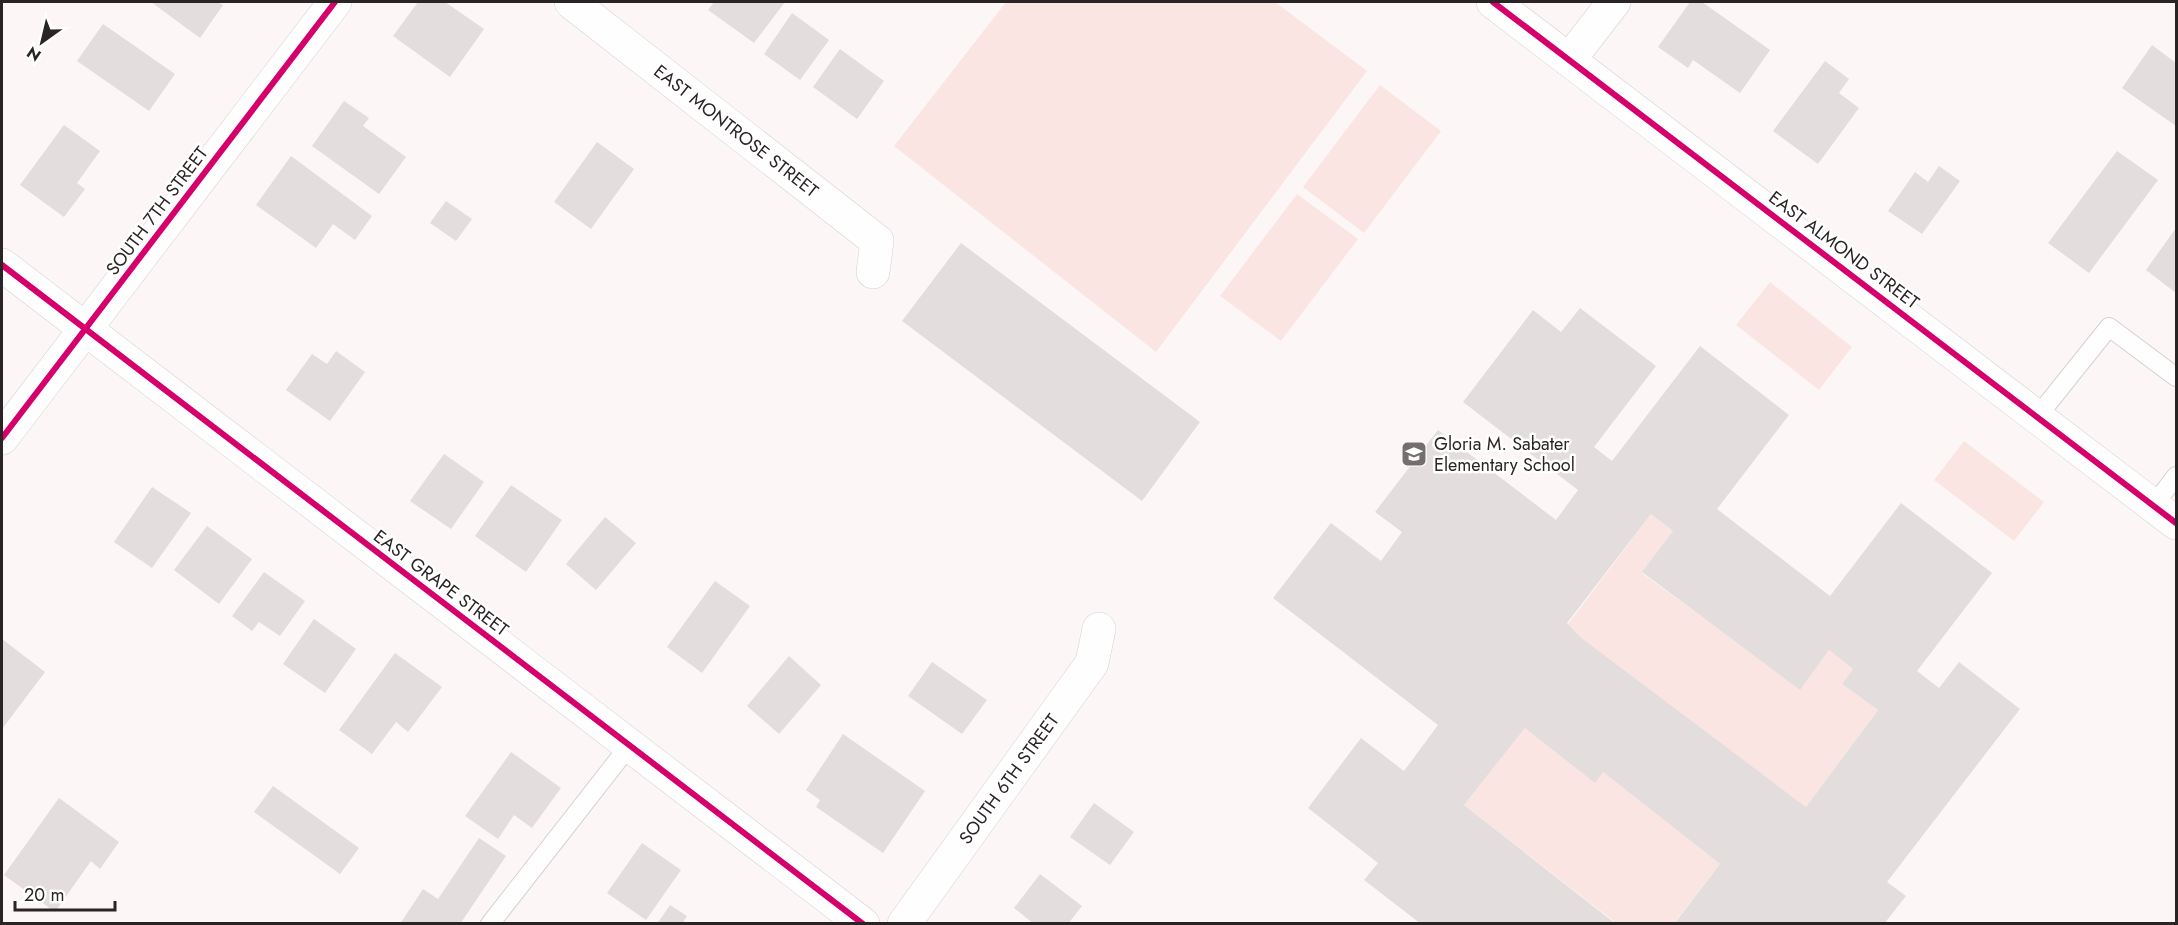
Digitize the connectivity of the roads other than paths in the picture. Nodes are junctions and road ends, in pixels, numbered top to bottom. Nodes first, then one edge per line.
1 (335, 2) edge
2 (571, 2) edge
3 (1493, 2) edge
4 (1614, 2) edge
5 (1569, 60) junction
6 (2, 265) edge
7 (873, 272) dead end
8 (85, 329) junction
9 (2176, 377) edge
10 (2037, 417) junction
11 (2, 438) edge
12 (2176, 476) edge
13 (2165, 515) edge
14 (1099, 629) dead end
15 (629, 746) junction
16 (490, 924) edge
17 (863, 924) edge
18 (904, 924) edge

1 - 8 street, SOUTH 7TH STREET
2 - 7 street, EAST MONTROSE STREET
3 - 5 street, EAST ALMOND STREET
4 - 5 street
5 - 10 street, EAST ALMOND STREET
6 - 8 street, EAST GRAPE STREET
8 - 11 street, SOUTH 7TH STREET
8 - 15 street, EAST GRAPE STREET
9 - 10 lane
10 - 13 street, EAST ALMOND STREET
12 - 13 lane
14 - 18 street, SOUTH 6TH STREET
15 - 16 lane
15 - 17 street, EAST GRAPE STREET

